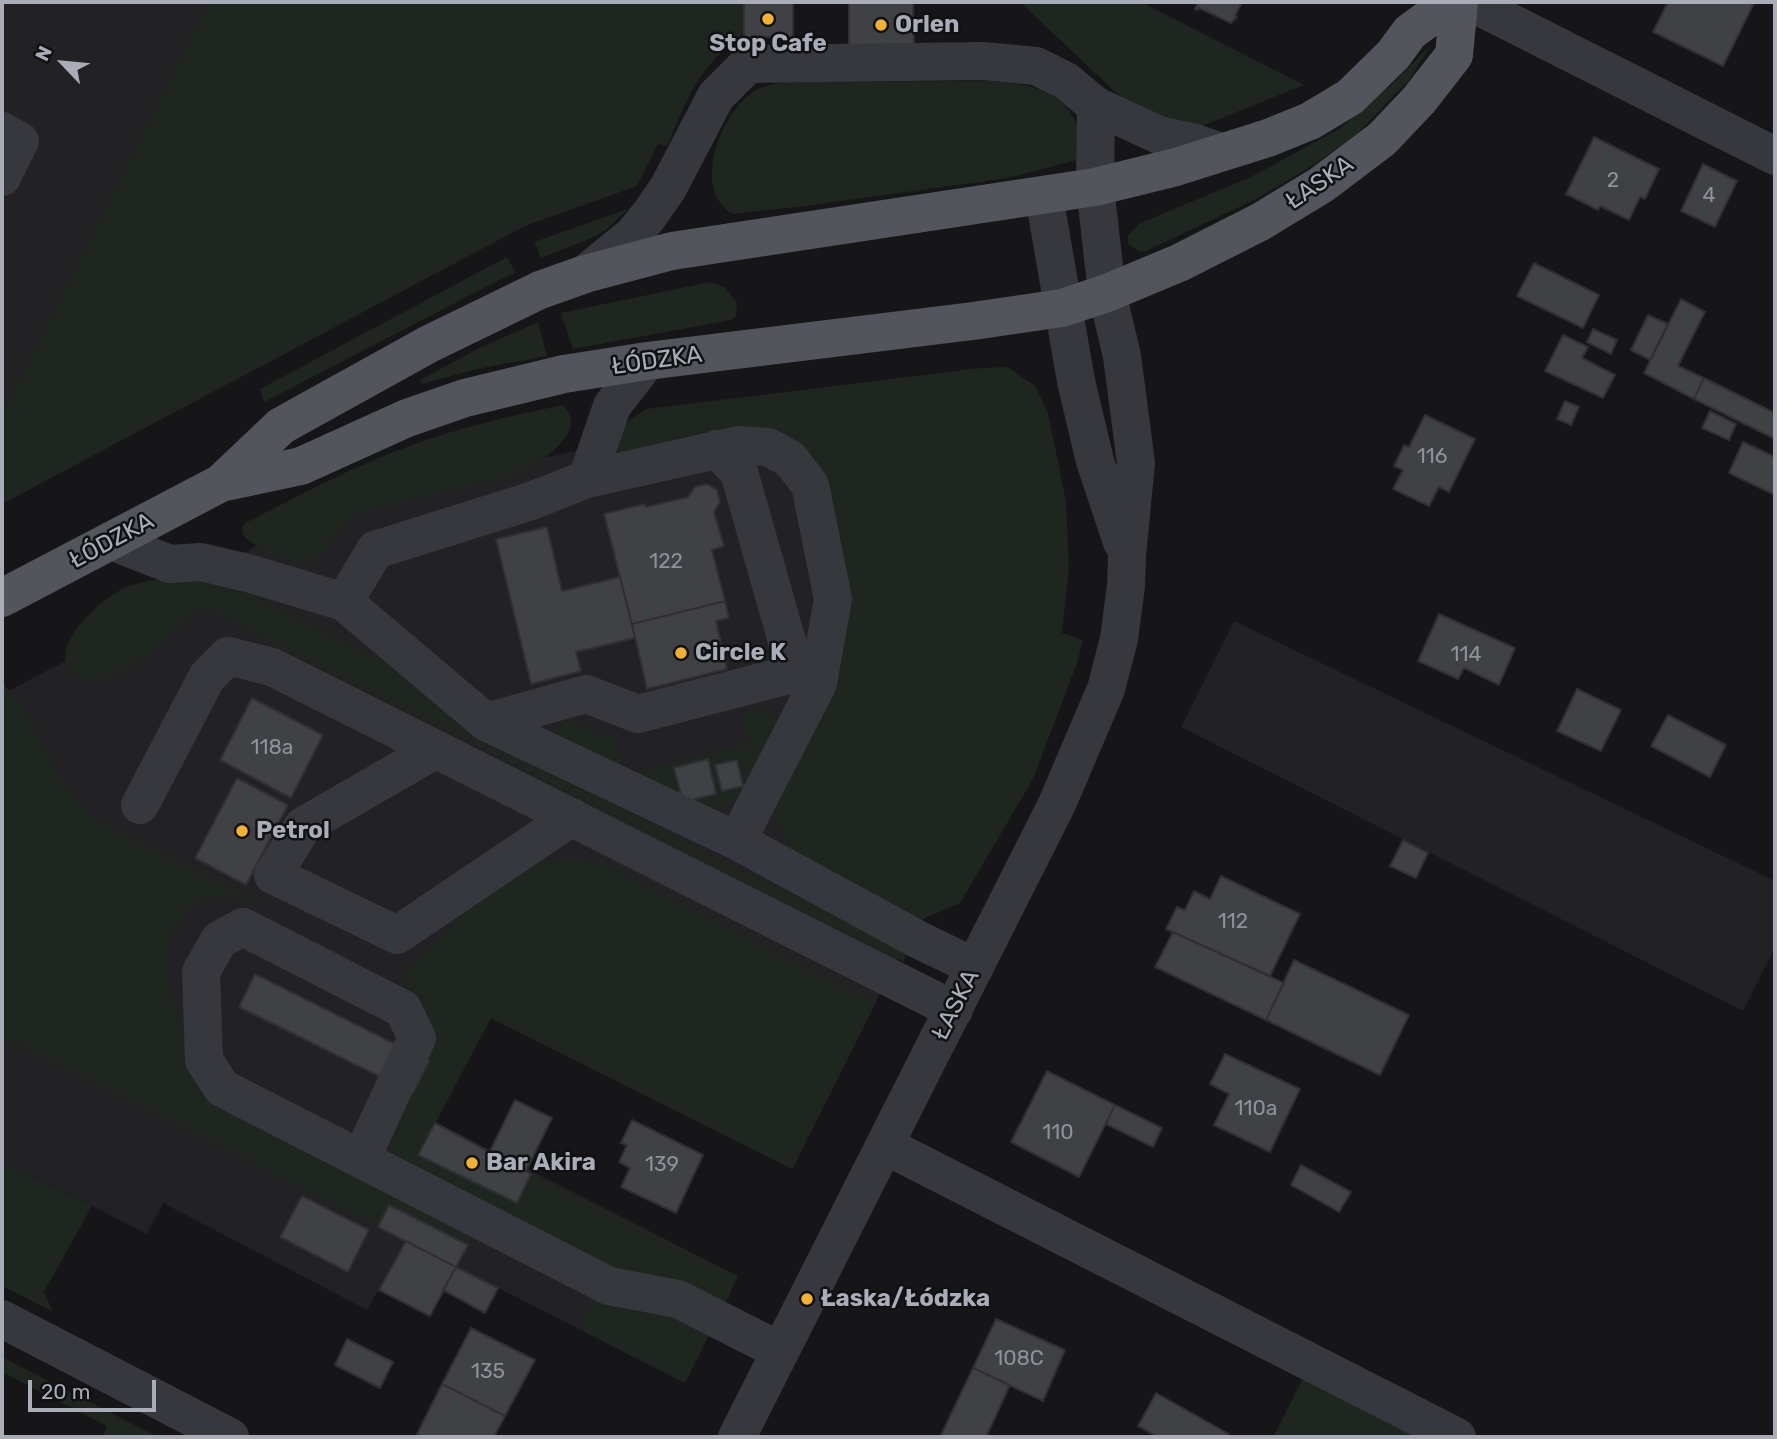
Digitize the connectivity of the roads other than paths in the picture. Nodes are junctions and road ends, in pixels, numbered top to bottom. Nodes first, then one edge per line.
1 (1451, 2) edge
2 (1459, 2) edge
3 (1470, 2) edge
4 (1096, 106) junction
5 (2, 131) edge
6 (1221, 152) junction
7 (1775, 156) edge
8 (2, 177) edge
9 (1095, 187) junction
10 (1044, 196) junction
11 (585, 274) junction
12 (1107, 293) junction
13 (1062, 308) junction
14 (647, 361) junction
15 (718, 449) junction
16 (587, 479) junction
17 (221, 483) junction
18 (111, 541) junction
19 (1127, 556) junction
20 (2, 598) edge
21 (344, 602) junction
22 (807, 678) junction
23 (486, 722) junction
24 (435, 750) junction
25 (140, 805) dead end
26 (572, 817) junction
27 (737, 841) junction
28 (975, 967) junction
29 (954, 1010) junction
30 (886, 1146) junction
31 (361, 1159) junction
32 (2, 1319) edge
33 (780, 1351) junction
34 (230, 1437) edge
35 (737, 1437) edge
36 (1457, 1437) edge

1 - 6 main road
2 - 12 main road, ŁASKA
3 - 7 street
4 - 6 street
4 - 9 street, ŁASKA
4 - 11 street
5 - 8 street
6 - 9 main road
9 - 10 main road
9 - 12 street, ŁASKA
10 - 11 main road, ŁÓDZKA
10 - 13 street, ŁASKA
11 - 17 main road, ŁÓDZKA
12 - 13 main road, ŁÓDZKA
12 - 19 street, ŁASKA
13 - 14 main road, ŁÓDZKA
13 - 19 street, ŁASKA
14 - 16 street
14 - 17 main road, ŁÓDZKA
15 - 16 street
15 - 22 street
15 - 22 street
16 - 21 street
17 - 18 main road, ŁÓDZKA
18 - 20 main road, ŁÓDZKA
18 - 21 street
19 - 28 street, ŁASKA
21 - 23 street
22 - 23 street
22 - 27 street
23 - 27 street
24 - 25 street
24 - 26 street
24 - 26 street
26 - 29 street
27 - 28 street
28 - 29 street, ŁASKA
29 - 30 street, ŁASKA
30 - 33 street, ŁASKA
30 - 36 street
31 - 31 street
31 - 33 street
32 - 34 street
33 - 35 street, ŁASKA

